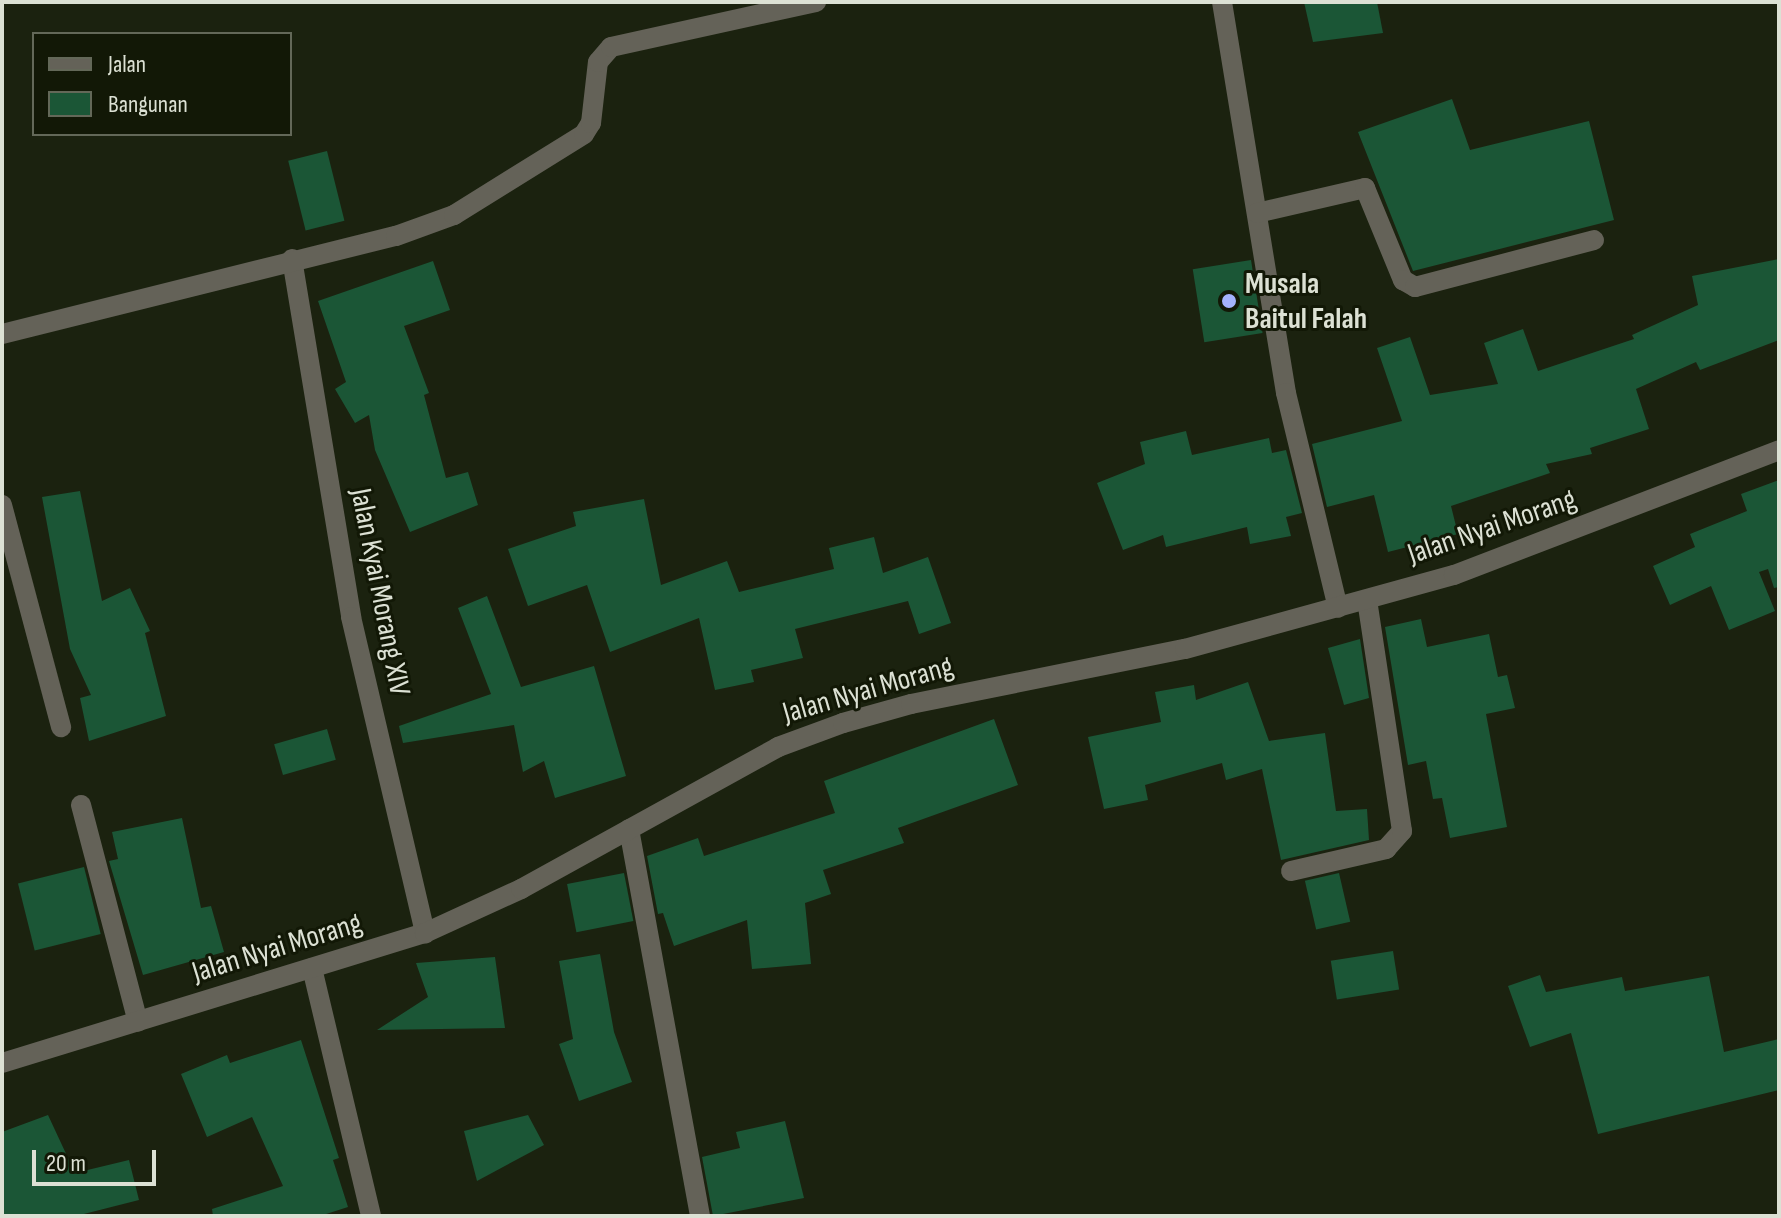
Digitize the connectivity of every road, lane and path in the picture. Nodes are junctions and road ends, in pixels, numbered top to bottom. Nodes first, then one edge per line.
1 (816, 2) edge
2 (1222, 2) edge
3 (1257, 213) junction
4 (1594, 240) dead end
5 (292, 259) junction
6 (2, 334) edge
7 (1779, 450) edge
8 (2, 505) edge
9 (7, 544) edge
10 (1367, 600) junction
11 (1338, 608) junction
12 (61, 727) dead end
13 (81, 805) dead end
14 (629, 829) junction
15 (1291, 871) dead end
16 (425, 933) junction
17 (312, 968) junction
18 (138, 1022) junction
19 (2, 1063) edge
20 (371, 1216) edge
21 (700, 1216) edge

1 - 5 street
2 - 3 street
3 - 4 street
3 - 11 street
5 - 6 street
5 - 16 street, Jalan Kyai Morang XIV
7 - 10 street, Jalan Nyai Morang
8 - 9 street
9 - 12 street
10 - 11 street, Jalan Nyai Morang
10 - 15 street
11 - 14 street, Jalan Nyai Morang
13 - 18 street
14 - 16 street, Jalan Nyai Morang
14 - 21 street
16 - 17 street, Jalan Nyai Morang
17 - 18 street, Jalan Nyai Morang
17 - 20 street
18 - 19 street, Jalan Nyai Morang

